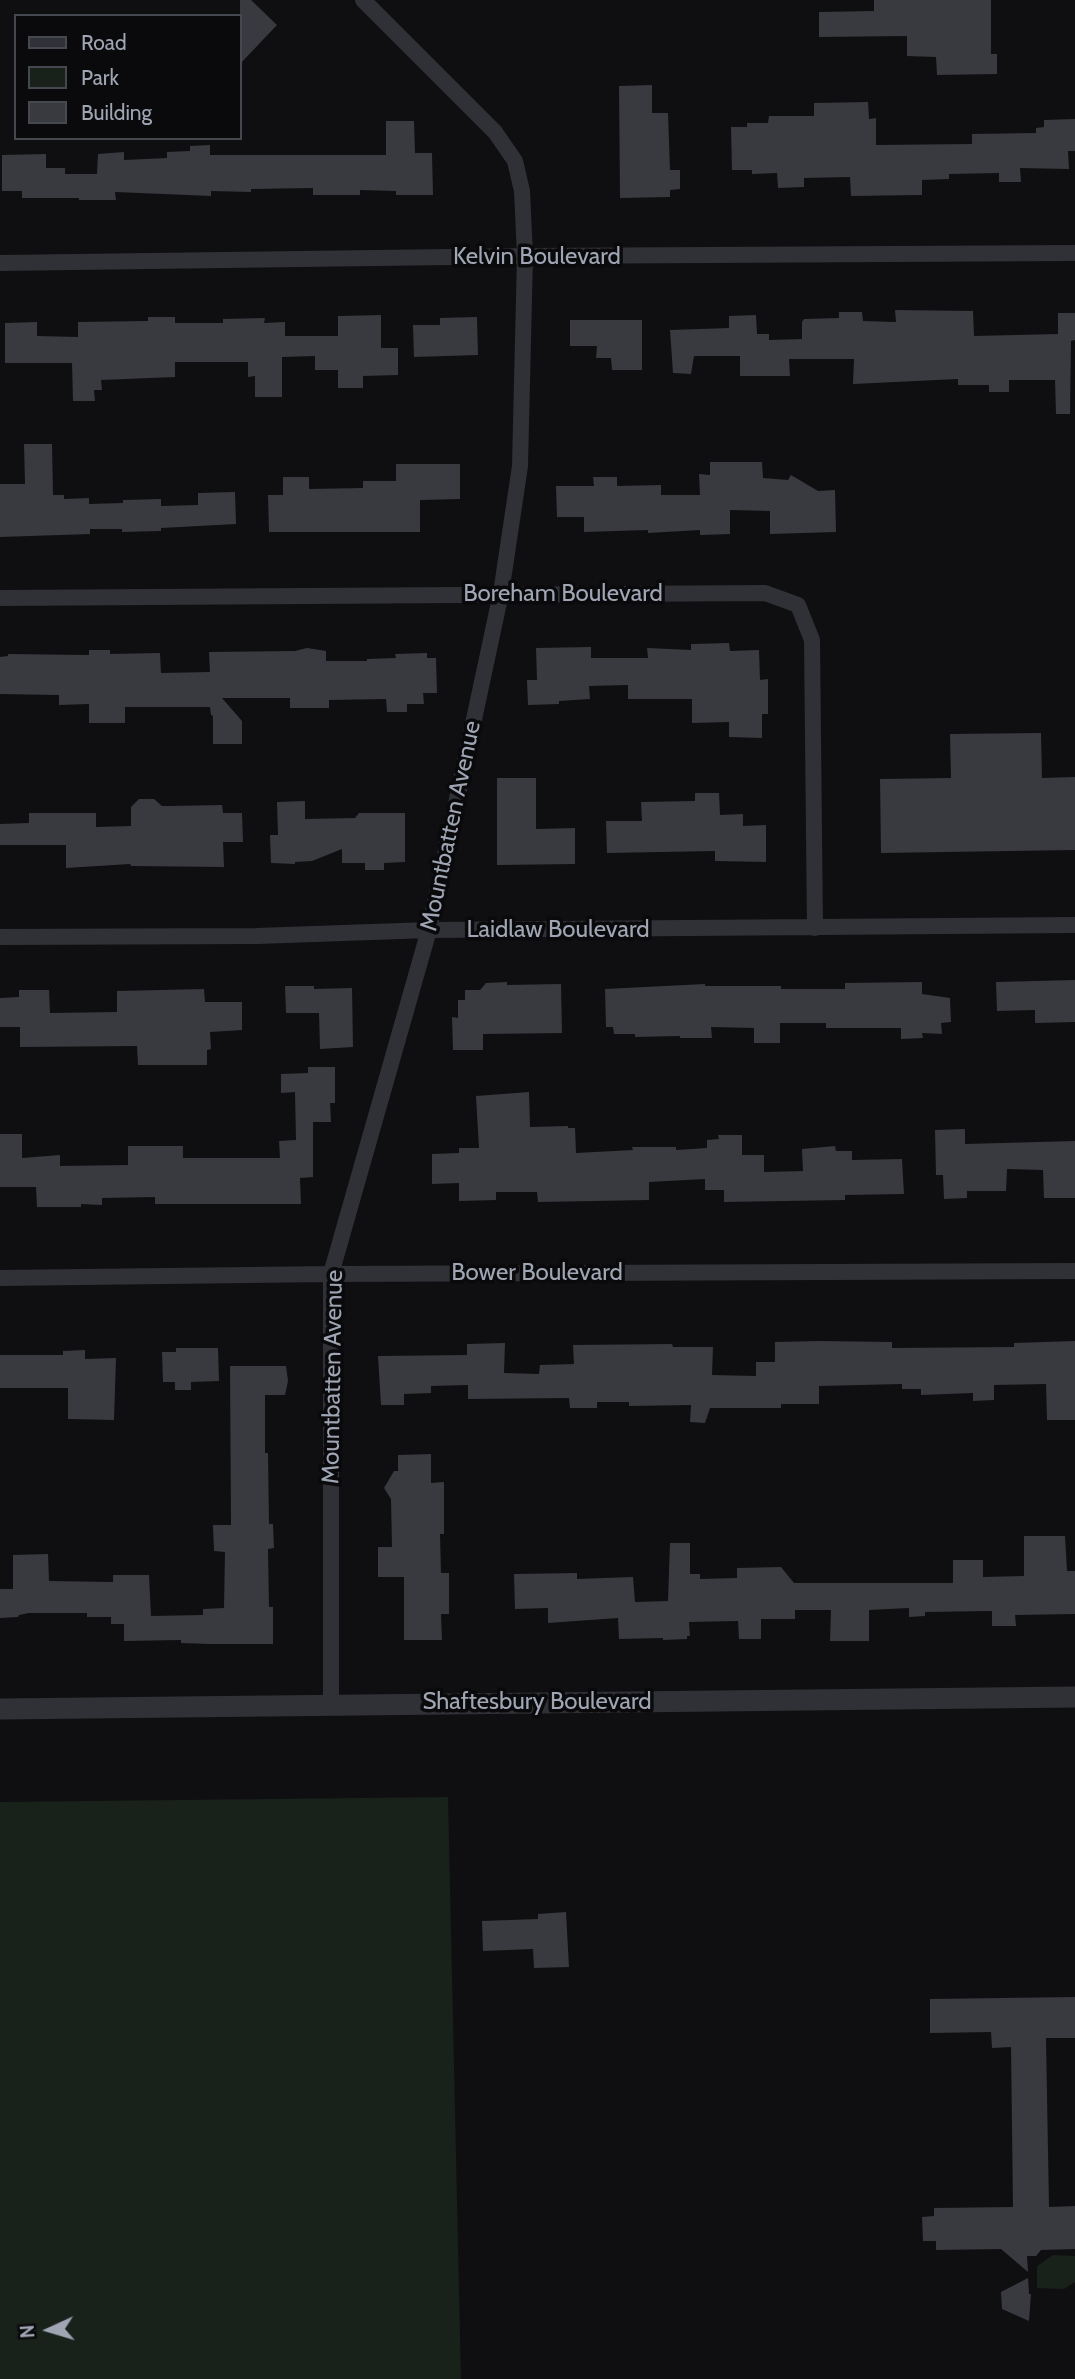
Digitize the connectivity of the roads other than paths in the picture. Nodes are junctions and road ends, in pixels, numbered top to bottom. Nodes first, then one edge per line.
1 (363, 0) edge
2 (1075, 253) edge
3 (525, 256) junction
4 (0, 263) edge
5 (501, 593) junction
6 (0, 598) edge
7 (1075, 925) edge
8 (815, 928) junction
9 (429, 930) junction
10 (0, 937) edge
11 (1075, 1271) edge
12 (331, 1273) junction
13 (0, 1278) edge
14 (1075, 1697) edge
15 (331, 1705) junction
16 (0, 1709) edge

1 - 3 street, Mountbatten Avenue
2 - 3 street, Kelvin Boulevard
3 - 4 street, Kelvin Boulevard
3 - 5 street, Mountbatten Avenue
5 - 6 street, Boreham Boulevard
5 - 8 street, Boreham Boulevard
5 - 9 street, Mountbatten Avenue
7 - 8 street, Laidlaw Boulevard
8 - 9 street, Laidlaw Boulevard
9 - 10 street, Laidlaw Boulevard
9 - 12 street, Mountbatten Avenue
11 - 12 street, Bower Boulevard
12 - 13 street, Bower Boulevard
12 - 15 street, Mountbatten Avenue
14 - 15 street, Shaftesbury Boulevard
15 - 16 street, Shaftesbury Boulevard

